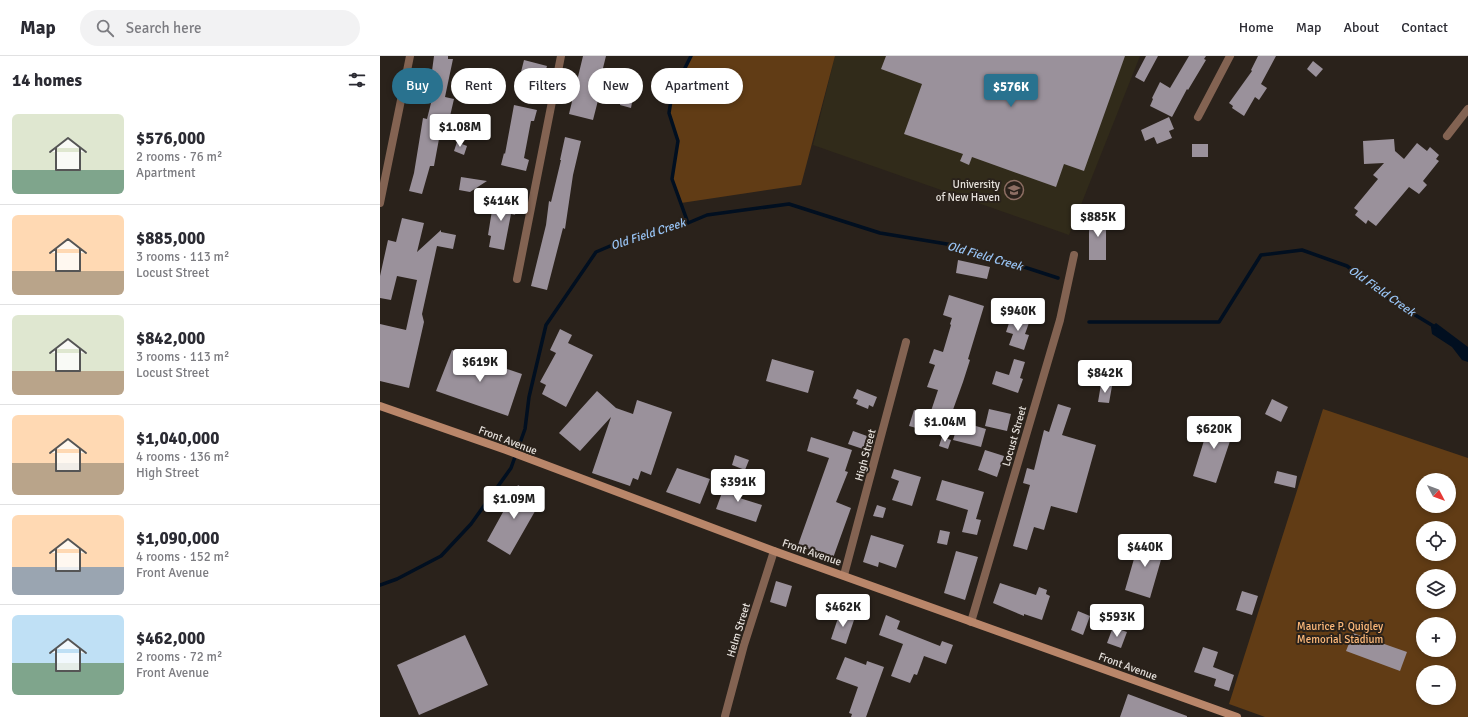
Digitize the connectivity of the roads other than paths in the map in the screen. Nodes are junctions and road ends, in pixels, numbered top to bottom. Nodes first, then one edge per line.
1 (410, 56) edge
2 (561, 56) edge
3 (1230, 56) edge
4 (1468, 109) edge
5 (1198, 117) dead end
6 (1447, 136) dead end
7 (380, 203) edge
8 (1074, 255) dead end
9 (516, 279) dead end
10 (906, 342) dead end
11 (380, 406) edge
12 (774, 551) junction
13 (844, 575) junction
14 (971, 622) junction
15 (725, 716) dead end
16 (1237, 717) edge

1 - 7 street
2 - 9 street
3 - 5 street
4 - 6 street
8 - 14 street, Locust Street
10 - 13 street, High Street
11 - 12 street, Front Avenue
12 - 13 street, Front Avenue
12 - 15 street, Helm Street
13 - 14 street, Front Avenue
14 - 16 street, Front Avenue

